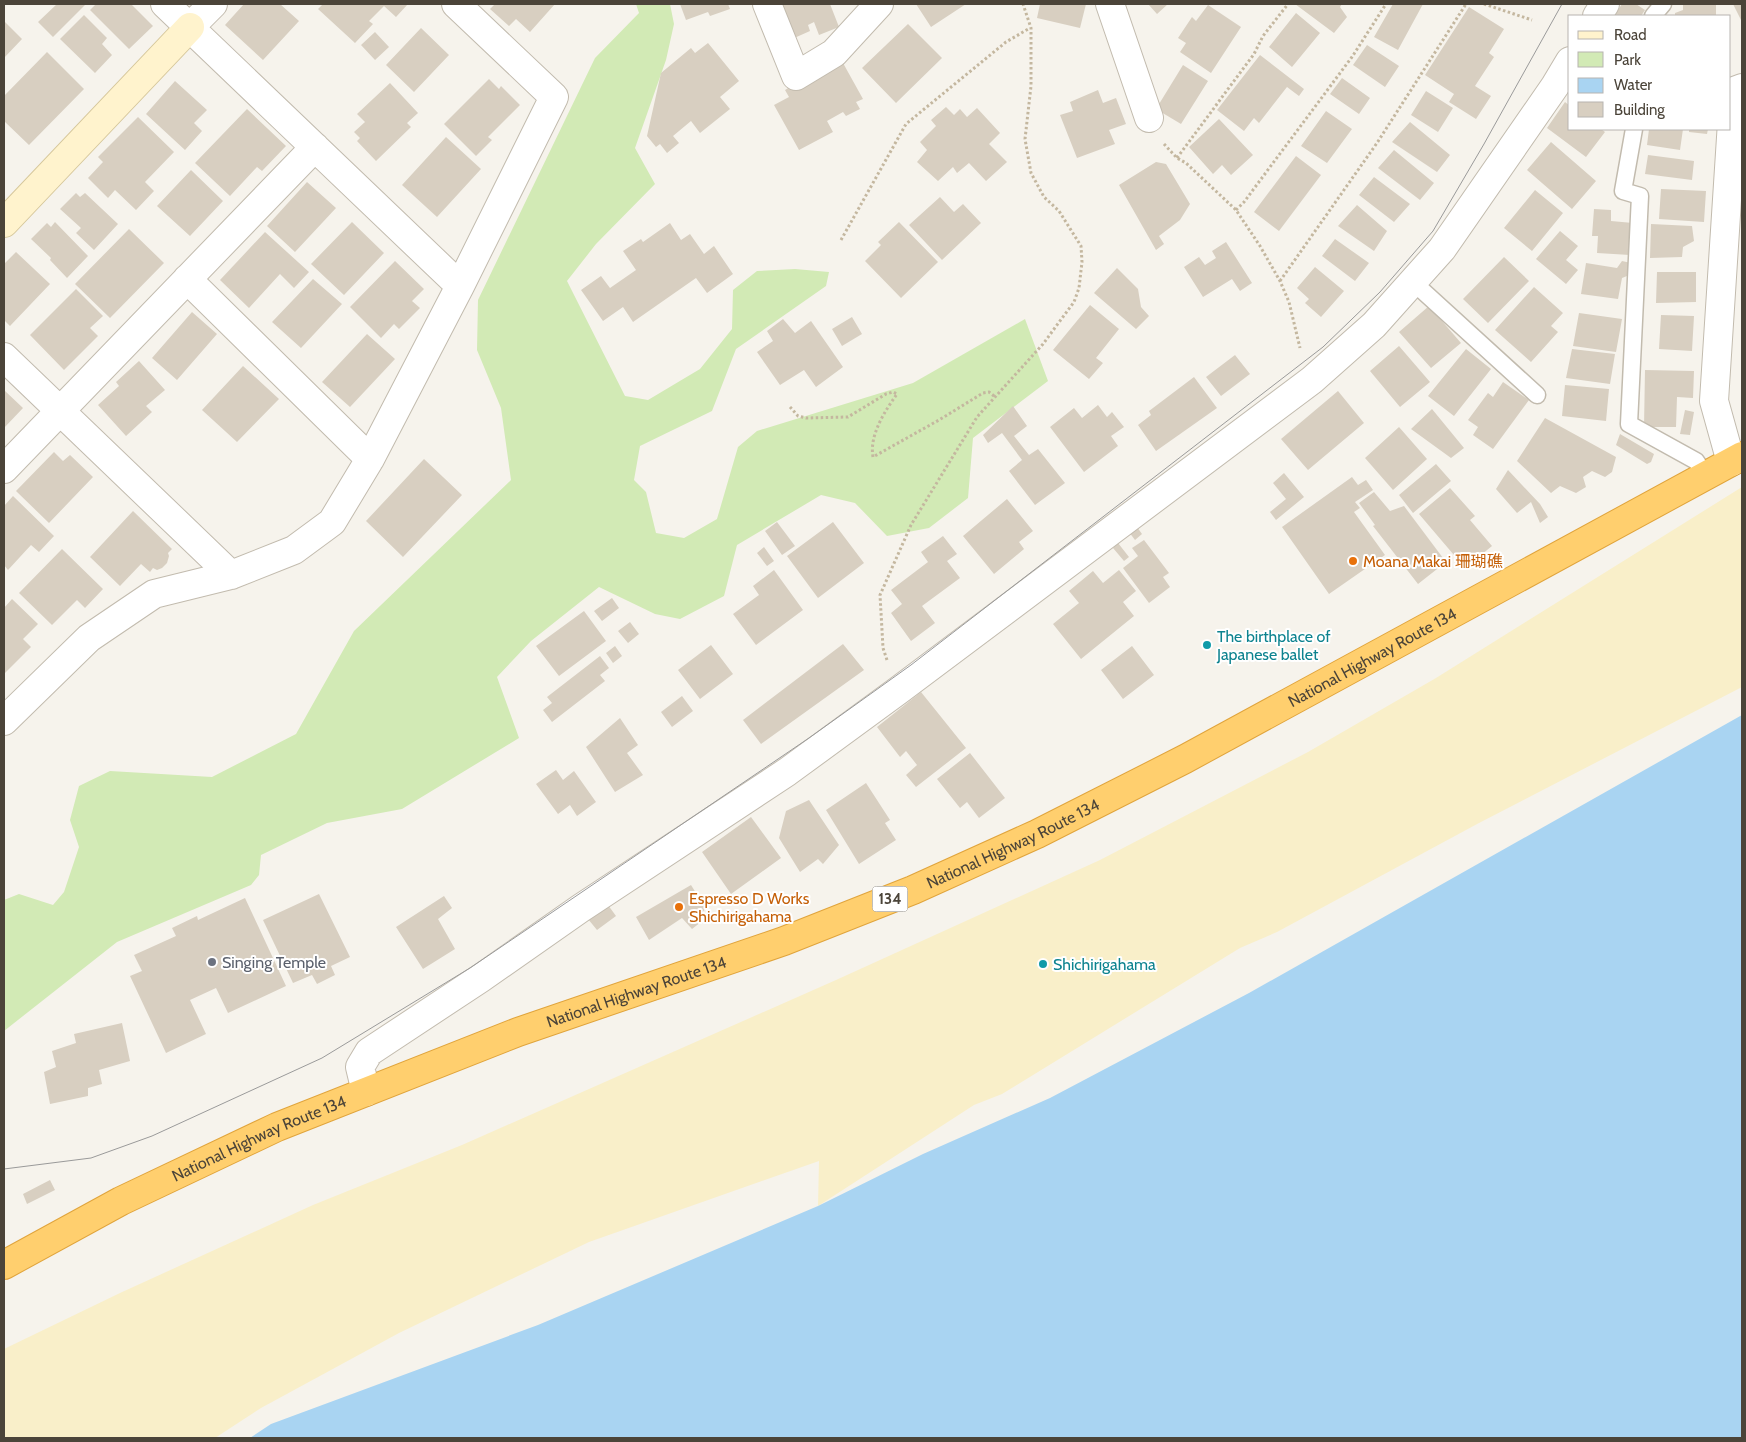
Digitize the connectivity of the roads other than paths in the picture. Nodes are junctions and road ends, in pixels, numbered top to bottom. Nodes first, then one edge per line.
1 (165, 4) edge
2 (213, 4) edge
3 (456, 4) edge
4 (767, 4) edge
5 (879, 4) edge
6 (1110, 4) edge
7 (1605, 4) edge
8 (1662, 4) edge
9 (1598, 15) edge
10 (1654, 15) edge
11 (190, 27) junction
12 (1568, 64) edge
13 (1742, 88) edge
14 (1149, 118) road end
15 (1634, 130) edge
16 (315, 147) junction
17 (4, 223) edge
18 (187, 279) junction
19 (1413, 282) junction
20 (460, 286) junction
21 (4, 358) edge
22 (1537, 395) dead end
23 (60, 411) junction
24 (370, 459) junction
25 (1737, 459) edge
26 (4, 468) edge
27 (1706, 476) junction
28 (231, 575) junction
29 (4, 721) edge
30 (366, 1092) junction
31 (4, 1265) edge

1 - 11 street
2 - 11 street
3 - 20 street
4 - 5 street
6 - 14 street
7 - 9 street
8 - 10 lane
11 - 16 street
11 - 17 street
12 - 19 street
13 - 25 street
15 - 27 lane
16 - 18 street
16 - 20 street
18 - 23 street
18 - 24 street
19 - 22 lane
19 - 30 street
20 - 24 street
21 - 23 street
23 - 26 street
23 - 28 street
24 - 28 street
25 - 27 highway, National Highway Route 134 / 134
27 - 30 highway, National Highway Route 134 / 134
28 - 29 street
30 - 31 highway, National Highway Route 134 / 134

